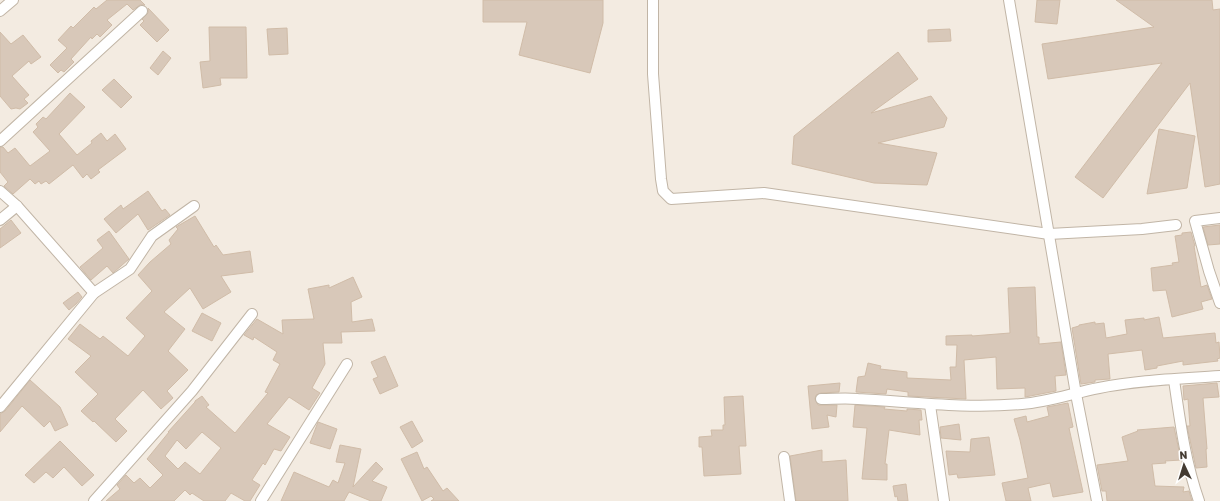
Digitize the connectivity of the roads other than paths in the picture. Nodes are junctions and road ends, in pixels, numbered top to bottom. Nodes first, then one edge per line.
1 (13, 0) edge
2 (653, 0) edge
3 (1009, 0) edge
4 (0, 11) edge
5 (142, 11) dead end
6 (0, 141) edge
7 (0, 191) edge
8 (17, 206) junction
9 (194, 206) dead end
10 (1220, 218) edge
11 (0, 220) edge
12 (1176, 225) dead end
13 (1049, 234) junction
14 (94, 293) junction
15 (1220, 303) edge
16 (252, 314) dead end
17 (347, 364) dead end
18 (1220, 376) edge
19 (1174, 380) junction
20 (1076, 394) junction
21 (821, 399) dead end
22 (930, 405) junction
23 (0, 407) edge
24 (784, 457) dead end
25 (94, 501) edge
26 (262, 501) edge
27 (790, 501) edge
28 (944, 501) edge
29 (1097, 501) edge
30 (1199, 501) edge

1 - 4 street
2 - 13 street
3 - 13 street
5 - 6 street
7 - 8 street
8 - 11 street
8 - 14 street
9 - 14 street
10 - 15 street
12 - 13 street
13 - 20 street
14 - 23 street
16 - 25 street
17 - 26 street
18 - 19 street
19 - 20 street
19 - 30 street
20 - 22 street
20 - 29 street
21 - 22 street
22 - 28 street
24 - 27 street

